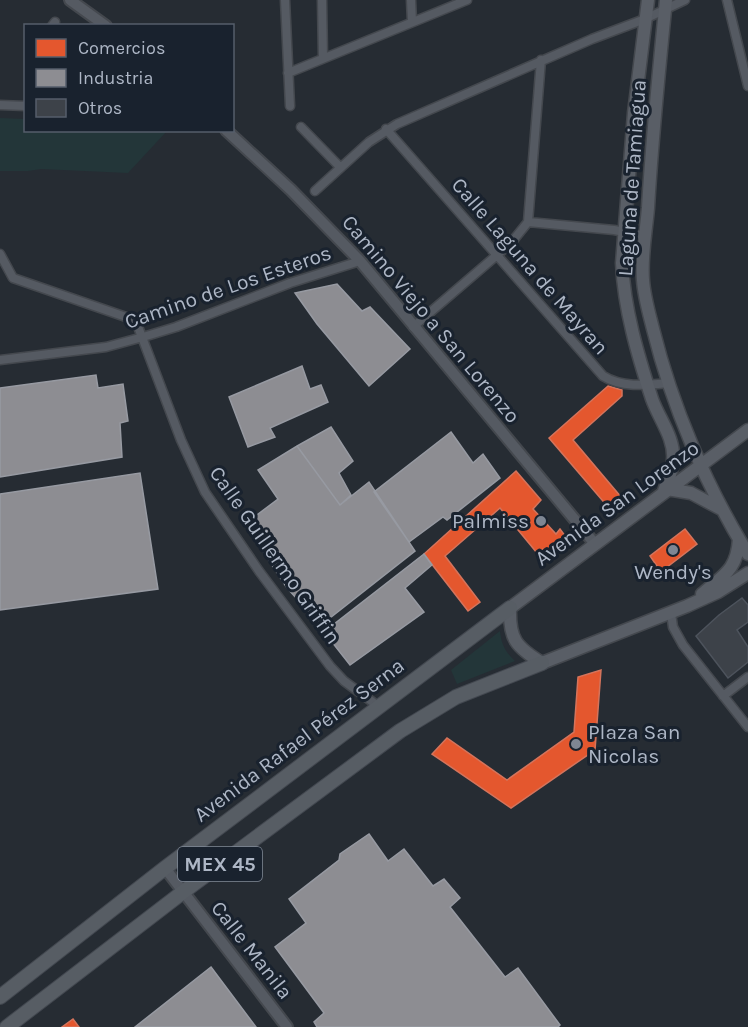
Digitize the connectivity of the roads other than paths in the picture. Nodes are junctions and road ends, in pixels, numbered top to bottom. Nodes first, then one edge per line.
1 (70, 0) edge
2 (285, 0) edge
3 (322, 0) edge
4 (411, 0) edge
5 (466, 0) edge
6 (648, 0) edge
7 (685, 0) edge
8 (724, 1) edge
9 (666, 4) edge
10 (645, 19) junction
11 (412, 22) junction
12 (103, 24) edge
13 (323, 58) junction
14 (541, 60) junction
15 (288, 73) junction
16 (748, 86) edge
17 (0, 105) edge
18 (24, 106) edge
19 (290, 106) dead end
20 (302, 127) dead end
21 (386, 129) junction
22 (228, 132) edge
23 (340, 167) junction
24 (315, 191) dead end
25 (528, 222) junction
26 (624, 231) junction
27 (646, 236) junction
28 (0, 254) edge
29 (498, 255) junction
30 (360, 261) junction
31 (413, 327) junction
32 (143, 337) junction
33 (0, 360) edge
34 (669, 383) junction
35 (649, 385) junction
36 (748, 430) edge
37 (702, 464) junction
38 (666, 490) junction
39 (723, 510) junction
40 (739, 538) junction
41 (595, 544) junction
42 (748, 554) edge
43 (748, 573) edge
44 (687, 606) junction
45 (510, 608) junction
46 (671, 613) junction
47 (542, 663) junction
48 (748, 677) edge
49 (723, 696) junction
50 (378, 706) junction
51 (748, 727) edge
52 (165, 868) junction
53 (183, 892) junction
54 (0, 996) edge
55 (7, 1027) edge
56 (287, 1027) edge

1 - 12 street
2 - 15 street
3 - 13 street
4 - 11 street
5 - 11 street
6 - 10 main road, Laguna de Tamiagua
7 - 9 street
8 - 16 street
9 - 10 street
9 - 27 main road, Laguna de Tamiagua
10 - 14 street
10 - 26 main road, Laguna de Tamiagua
11 - 13 street
13 - 15 street
14 - 21 street
14 - 25 street
15 - 19 street
17 - 18 street
20 - 23 street
21 - 23 street
21 - 29 street, Calle Laguna de Mayran
22 - 30 street, Camino Viejo a San Lorenzo
23 - 24 street
25 - 26 street
25 - 29 street
26 - 27 street
26 - 35 main road, Laguna de Tamiagua
27 - 34 main road, Laguna de Tamiagua
28 - 32 street
29 - 31 street
29 - 35 street, Calle Laguna de Mayran
30 - 31 street, Camino Viejo a San Lorenzo
30 - 32 street, Camino de Los Esteros
31 - 41 street, Camino Viejo a San Lorenzo
32 - 33 street, Camino de Los Esteros
32 - 50 street, Calle Guillermo Griffin
34 - 35 street, Calle Laguna de Mayran
34 - 37 main road, Laguna de Tamiagua
35 - 38 main road, Laguna de Tamiagua
36 - 37 main road, Avenida San Lorenzo / MEX 45
37 - 38 main road, Avenida San Lorenzo / MEX 45
37 - 39 main road, Laguna de Tamiagua
38 - 39 main road
38 - 41 main road, Avenida San Lorenzo / MEX 45
39 - 40 main road, Laguna de Tamiagua
40 - 42 main road, Laguna de Tamiagua
40 - 44 main road
41 - 45 main road, Avenida San Lorenzo / MEX 45
43 - 44 main road, MEX 45
44 - 46 main road, MEX 45
45 - 47 main road
45 - 50 main road, Avenida Rafael Pérez Serna / MEX 45
46 - 47 main road, MEX 45
46 - 49 street
47 - 53 main road, MEX 45
48 - 49 street
49 - 51 street
50 - 52 main road, Avenida Rafael Pérez Serna / MEX 45
52 - 53 street, Calle Manila
52 - 54 main road, Avenida Rafael Pérez Serna / MEX 45
53 - 55 main road, MEX 45
53 - 56 street, Calle Manila

